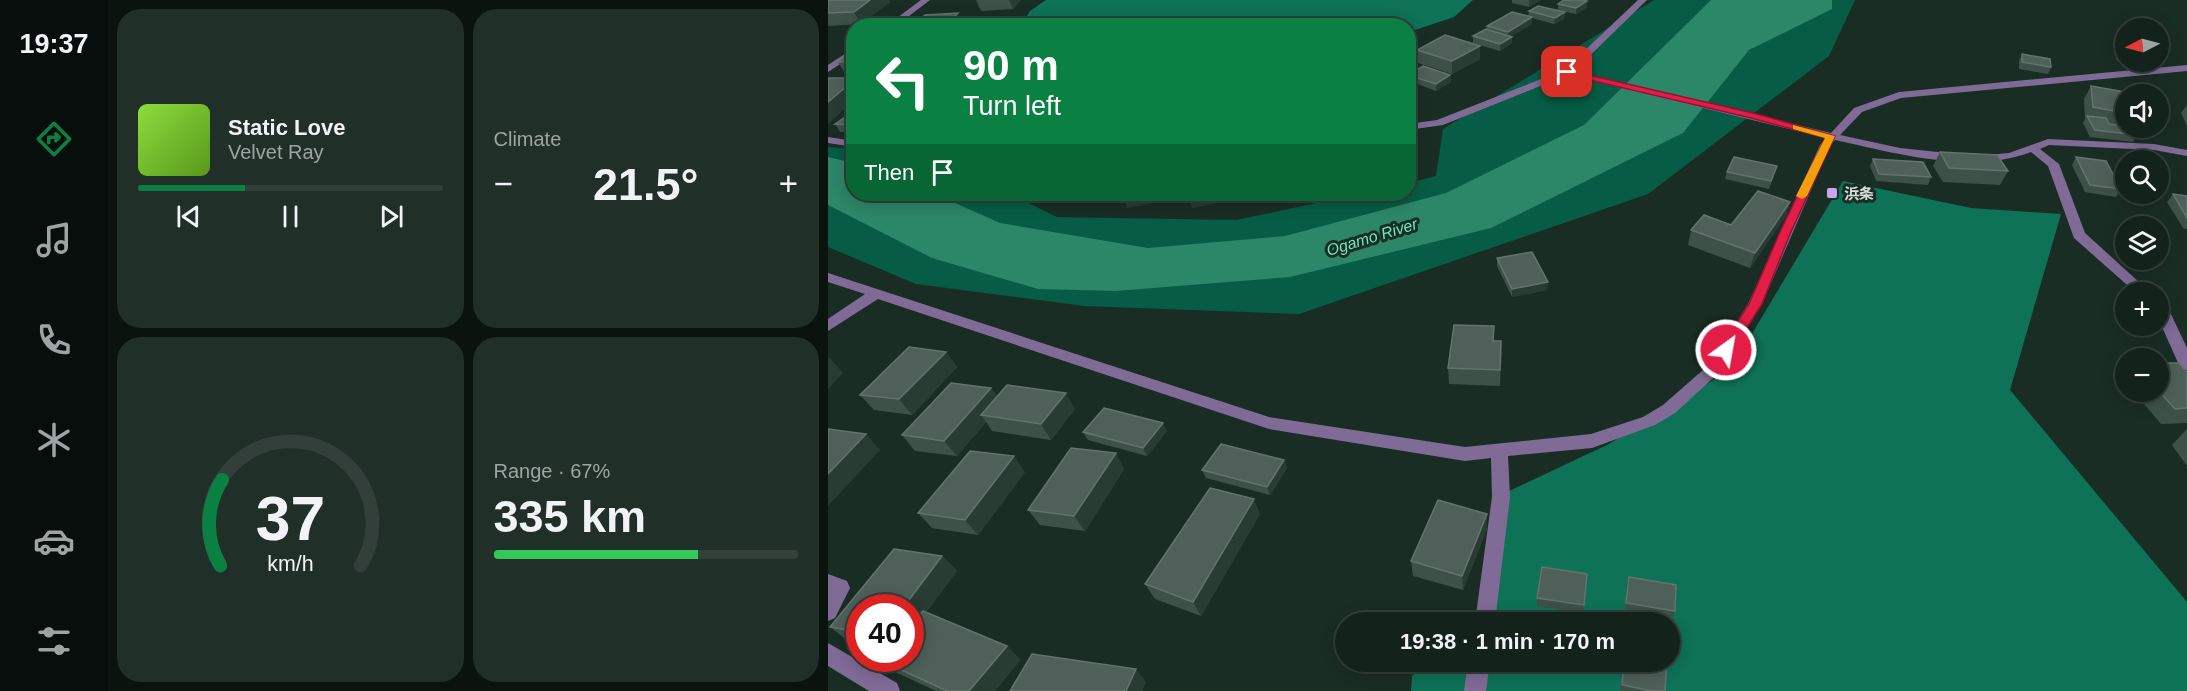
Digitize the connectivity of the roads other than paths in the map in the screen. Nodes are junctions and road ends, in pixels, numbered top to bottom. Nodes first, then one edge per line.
1 (926, 0) edge
2 (1643, 0) edge
3 (901, 18) edge
4 (846, 57) edge
5 (2187, 68) edge
6 (828, 69) edge
7 (1567, 72) junction
8 (1416, 127) edge
9 (1831, 136) junction
10 (828, 140) edge
11 (846, 143) edge
12 (2034, 149) junction
13 (2187, 153) edge
14 (828, 277) edge
15 (2132, 282) edge
16 (877, 293) junction
17 (828, 326) edge
18 (2169, 329) edge
19 (2187, 365) edge
20 (1499, 450) junction
21 (828, 583) edge
22 (828, 611) edge
23 (1486, 612) edge
24 (828, 654) edge
25 (1478, 672) edge
26 (889, 691) edge
27 (1475, 691) edge

1 - 3 street
2 - 7 street
4 - 6 street
5 - 9 street
7 - 8 street
7 - 9 street
9 - 12 street
9 - 20 street
10 - 11 street
12 - 13 street
12 - 15 street
14 - 16 street
16 - 17 street
16 - 20 street
18 - 19 street
20 - 23 street
21 - 22 street
24 - 26 street
25 - 27 street

